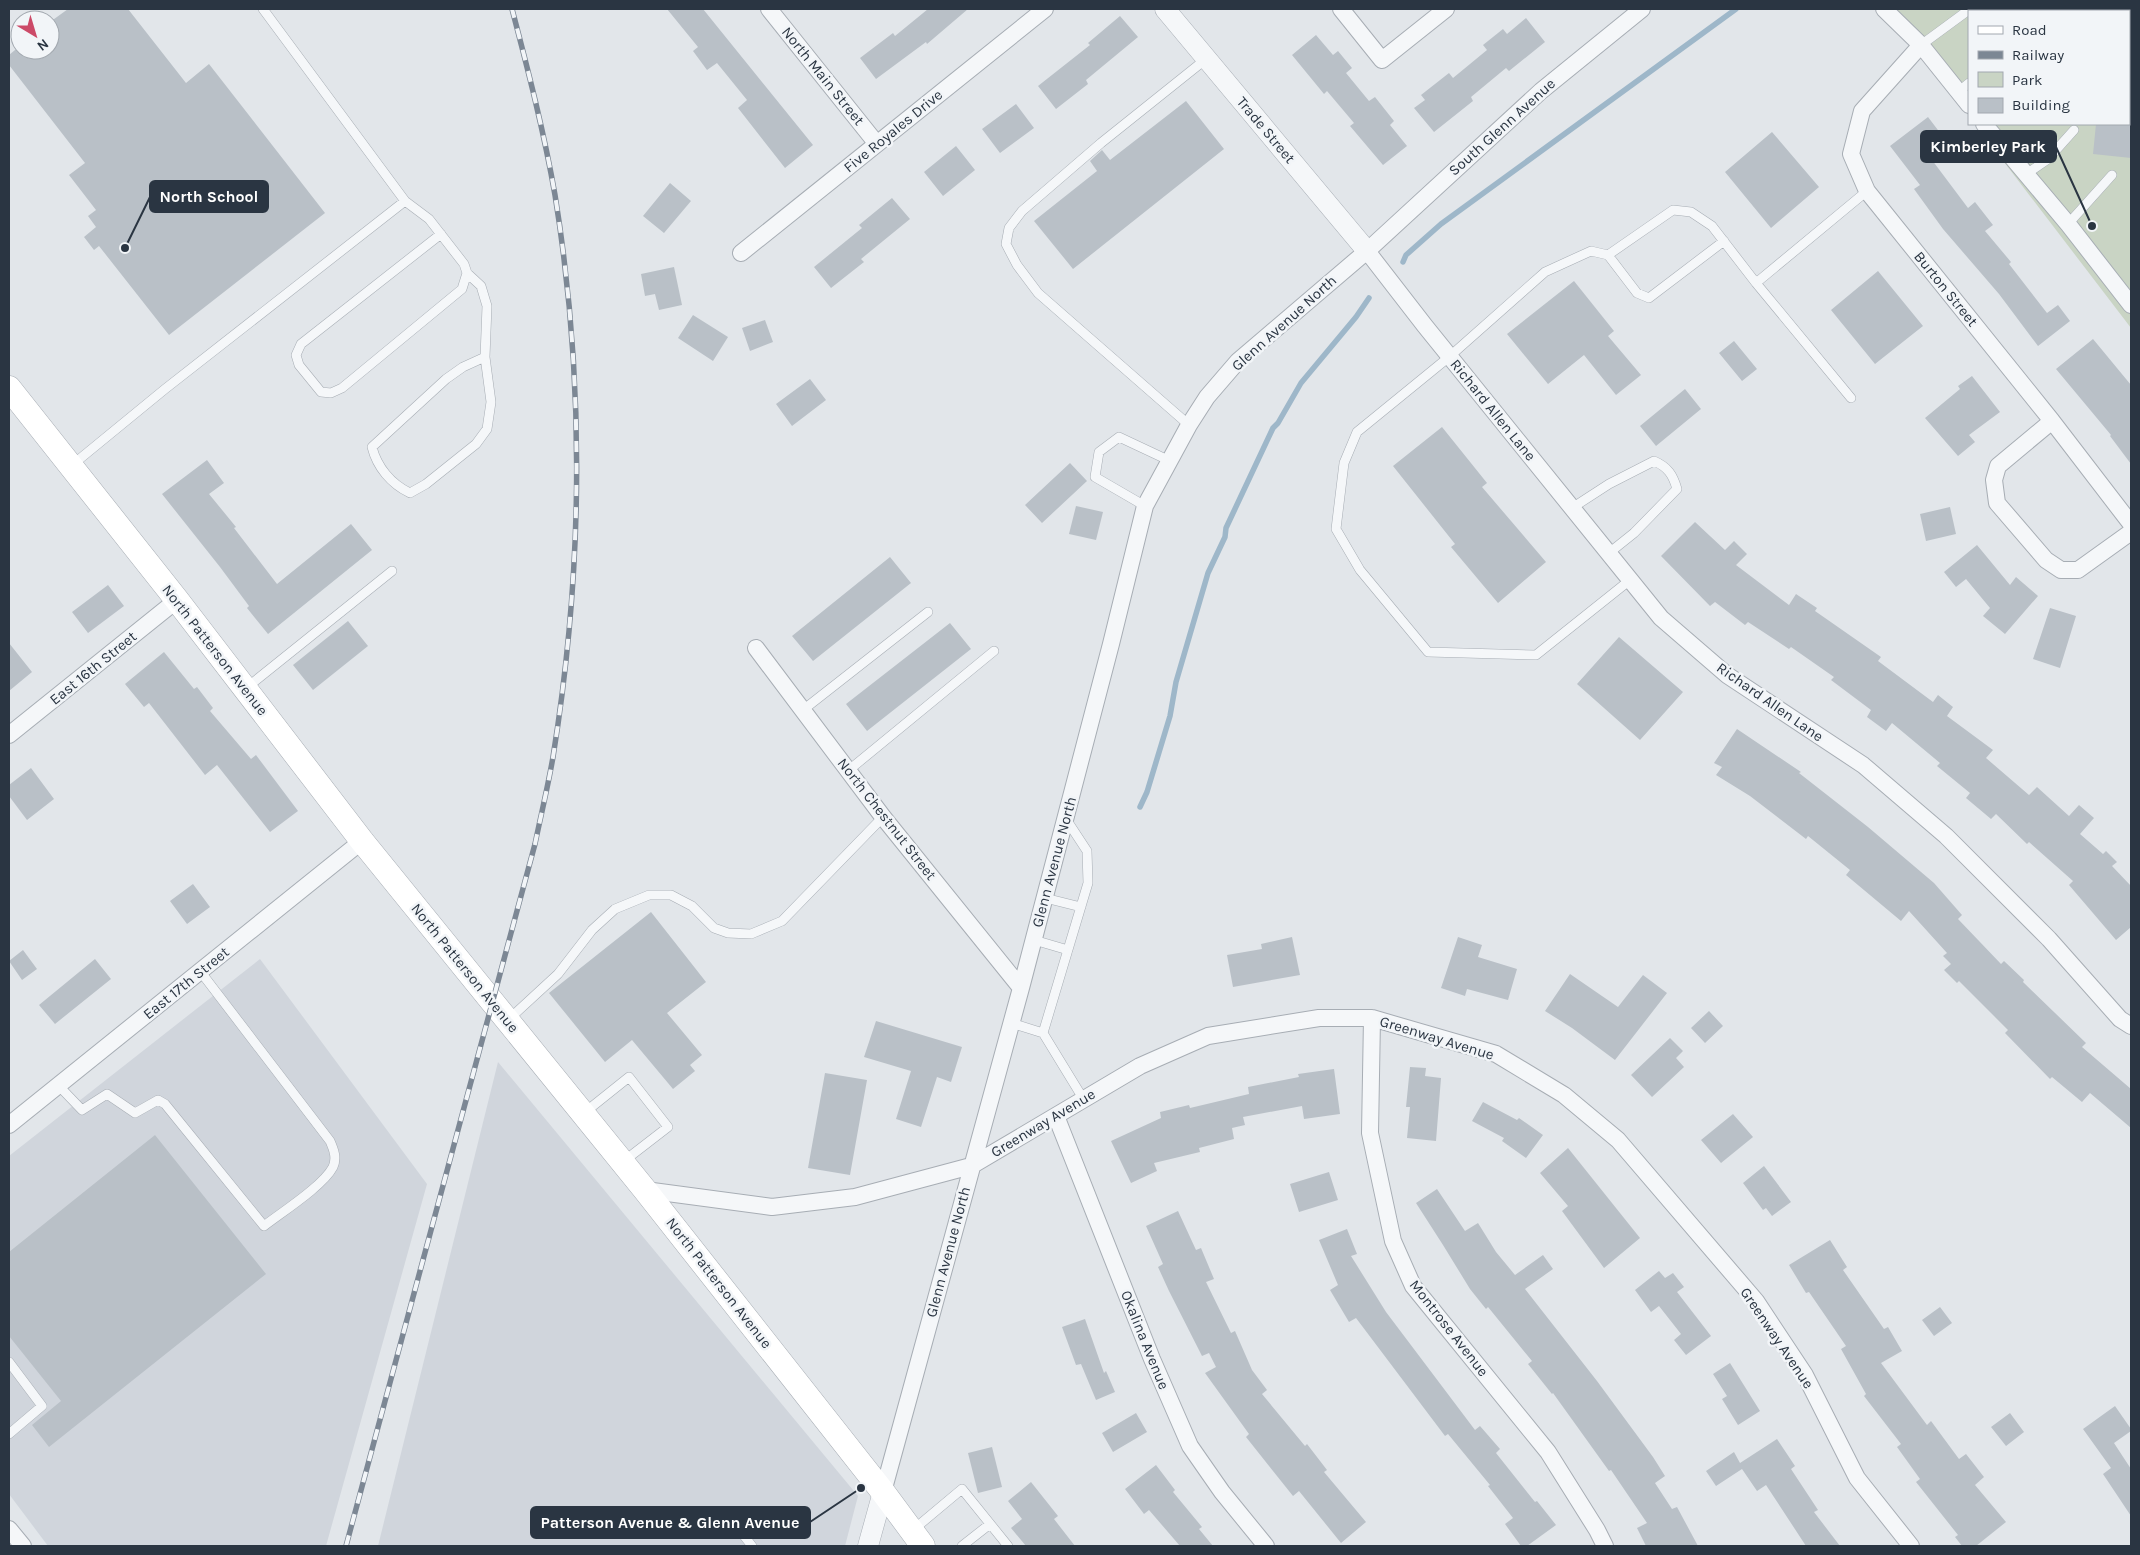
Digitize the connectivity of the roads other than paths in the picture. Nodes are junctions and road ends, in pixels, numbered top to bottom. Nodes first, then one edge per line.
1 (263, 9) edge
2 (769, 9) edge
3 (1045, 9) edge
4 (1165, 9) edge
5 (1341, 9) edge
6 (1446, 9) edge
7 (1642, 9) edge
8 (1884, 9) edge
9 (1968, 10) edge
10 (1920, 44) junction
11 (1206, 59) junction
12 (1964, 87) edge
13 (1968, 101) edge
14 (1985, 125) edge
15 (2074, 130) dead end
16 (877, 144) junction
17 (2025, 175) junction
18 (2112, 175) dead end
19 (1866, 191) junction
20 (405, 201) junction
21 (2068, 224) junction
22 (441, 234) junction
23 (1724, 241) junction
24 (1367, 251) junction
25 (741, 253) dead end
26 (1608, 255) junction
27 (467, 273) junction
28 (1756, 283) junction
29 (2131, 305) edge
30 (486, 357) junction
31 (1449, 357) junction
32 (9, 388) edge
33 (1851, 398) dead end
34 (2052, 421) junction
35 (1189, 425) junction
36 (1168, 460) junction
37 (71, 466) junction
38 (1145, 506) junction
39 (1572, 508) junction
40 (2131, 524) edge
41 (2131, 532) edge
42 (1608, 554) junction
43 (392, 571) dead end
44 (1630, 580) junction
45 (176, 600) junction
46 (928, 612) dead end
47 (756, 648) dead end
48 (994, 651) dead end
49 (245, 689) junction
50 (803, 710) junction
51 (9, 735) edge
52 (850, 770) junction
53 (883, 816) junction
54 (1066, 819) junction
55 (362, 841) junction
56 (1045, 898) junction
57 (1081, 907) junction
58 (1034, 940) junction
59 (1068, 950) junction
60 (200, 971) junction
61 (1021, 988) junction
62 (1372, 1018) junction
63 (508, 1020) junction
64 (1011, 1023) junction
65 (2131, 1026) edge
66 (1043, 1033) junction
67 (58, 1085) junction
68 (1084, 1100) junction
69 (583, 1113) junction
70 (1056, 1116) junction
71 (9, 1125) edge
72 (623, 1162) junction
73 (971, 1166) junction
74 (645, 1190) junction
75 (9, 1362) edge
76 (9, 1434) edge
77 (883, 1492) junction
78 (990, 1524) junction
79 (9, 1529) edge
80 (740, 1532) dead end
81 (917, 1539) edge
82 (22, 1546) edge
83 (752, 1546) edge
84 (868, 1546) edge
85 (962, 1546) edge
86 (1008, 1546) edge
87 (1266, 1546) edge
88 (1605, 1546) edge
89 (1912, 1546) edge

1 - 20 lane
2 - 16 street, North Main Street
3 - 16 street, Five Royales Drive
4 - 11 street, Trade Street
5 - 6 street
7 - 24 street, South Glenn Avenue
8 - 10 street
9 - 10 lane
10 - 12 street
10 - 19 street, Burton Street
11 - 24 street, Trade Street
11 - 35 lane
12 - 13 street
14 - 17 street
15 - 17 lane
16 - 25 street, Five Royales Drive
17 - 21 street
18 - 21 lane
19 - 28 lane
19 - 34 street, Burton Street
20 - 22 lane
20 - 37 lane
21 - 29 street
22 - 27 lane
22 - 27 lane
23 - 26 lane
23 - 26 lane
23 - 28 lane
24 - 31 street, Richard Allen Lane
24 - 35 street, Glenn Avenue North
26 - 31 lane
27 - 30 lane
28 - 33 lane
30 - 30 lane
31 - 39 street, Richard Allen Lane
31 - 44 lane
32 - 37 main road, North Patterson Avenue
34 - 40 street, Burton Street
34 - 41 street
35 - 36 street, Glenn Avenue North
36 - 38 street, Glenn Avenue North
36 - 38 lane
37 - 45 main road, North Patterson Avenue
38 - 54 street, Glenn Avenue North
39 - 42 street, Richard Allen Lane
39 - 42 lane
42 - 44 street, Richard Allen Lane
43 - 49 lane
44 - 65 street, Richard Allen Lane
45 - 49 main road, North Patterson Avenue
45 - 51 street, East 16th Street
46 - 50 lane
47 - 50 street, North Chestnut Street
48 - 52 lane
49 - 55 main road, North Patterson Avenue
50 - 52 street, North Chestnut Street
52 - 53 street, North Chestnut Street
53 - 61 street, North Chestnut Street
53 - 63 lane
54 - 56 street, Glenn Avenue North
54 - 57 lane
55 - 60 street, East 17th Street
55 - 63 main road, North Patterson Avenue
56 - 57 lane
56 - 58 street, Glenn Avenue North
57 - 59 lane
58 - 59 lane
58 - 61 street, Glenn Avenue North
59 - 66 lane
60 - 67 street, East 17th Street
60 - 67 lane
61 - 64 street, Glenn Avenue North
62 - 68 street, Greenway Avenue
62 - 88 street, Montrose Avenue
62 - 89 street, Greenway Avenue
63 - 69 main road, North Patterson Avenue
64 - 66 lane
64 - 73 street, Glenn Avenue North
66 - 68 lane
67 - 71 street, East 17th Street
68 - 70 street, Greenway Avenue
69 - 72 main road, North Patterson Avenue
69 - 72 lane
70 - 73 street, Greenway Avenue
70 - 87 street, Okalina Avenue
72 - 74 main road, North Patterson Avenue
73 - 74 street, Greenway Avenue
73 - 77 street, Glenn Avenue North
74 - 77 main road, North Patterson Avenue
75 - 76 lane
77 - 81 main road, North Patterson Avenue
77 - 84 street, Glenn Avenue North
78 - 81 lane
78 - 85 lane
78 - 86 lane
79 - 82 street
80 - 83 lane

